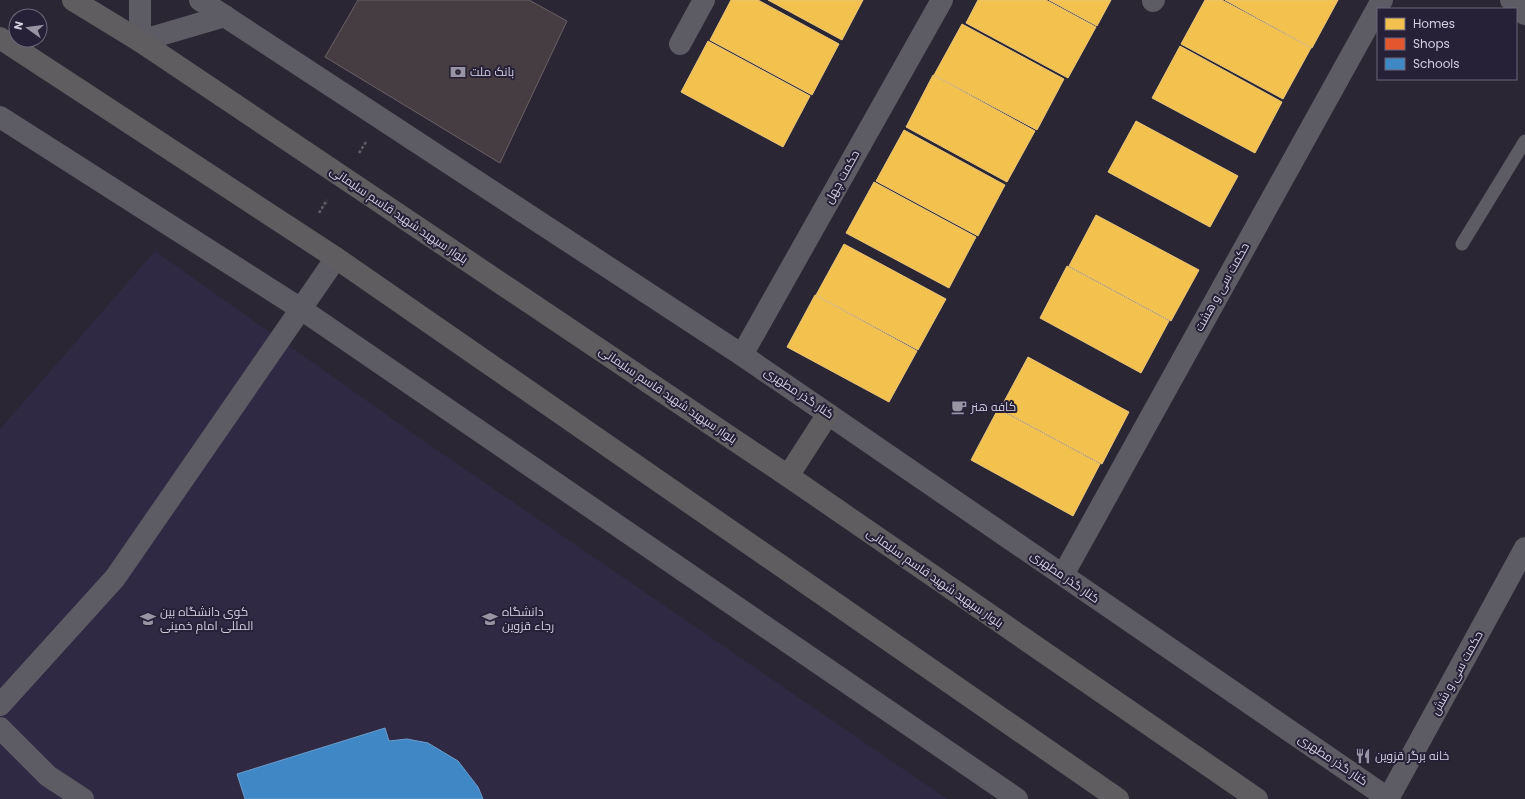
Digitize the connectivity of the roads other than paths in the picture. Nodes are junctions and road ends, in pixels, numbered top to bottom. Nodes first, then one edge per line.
1 (72, 0) edge
2 (140, 0) edge
3 (200, 0) edge
4 (704, 0) edge
5 (942, 0) edge
6 (1511, 0) edge
7 (1377, 9) edge
8 (1525, 14) edge
9 (225, 16) junction
10 (0, 38) edge
11 (140, 41) junction
12 (680, 44) dead end
13 (0, 117) edge
14 (1525, 141) edge
15 (1462, 244) dead end
16 (336, 258) junction
17 (301, 309) junction
18 (742, 355) junction
19 (828, 414) junction
20 (788, 476) junction
21 (1525, 548) edge
22 (1062, 575) junction
23 (0, 705) edge
24 (0, 728) edge
25 (83, 799) edge
26 (1017, 799) edge
27 (1118, 799) edge
28 (1257, 799) edge
29 (1388, 799) edge

1 - 11 main road, بلوار سپهبد شهید قاسم سلیمانی
2 - 11 street
3 - 9 street, کنار گذر مطهری
4 - 12 street
5 - 18 street, حکمت چهل
6 - 8 street
7 - 22 street, حکمت سی و هشت
9 - 11 street
9 - 18 street, کنار گذر مطهری
10 - 16 main road
11 - 20 main road, بلوار سپهبد شهید قاسم سلیمانی
13 - 17 street
14 - 15 lane
16 - 17 street
16 - 27 main road
17 - 23 street
17 - 26 street
18 - 19 street, کنار گذر مطهری
19 - 20 main road
19 - 22 street, کنار گذر مطهری
20 - 28 main road, بلوار سپهبد شهید قاسم سلیمانی
21 - 29 street, حکمت سی و شش
22 - 29 street, کنار گذر مطهری
24 - 25 street

